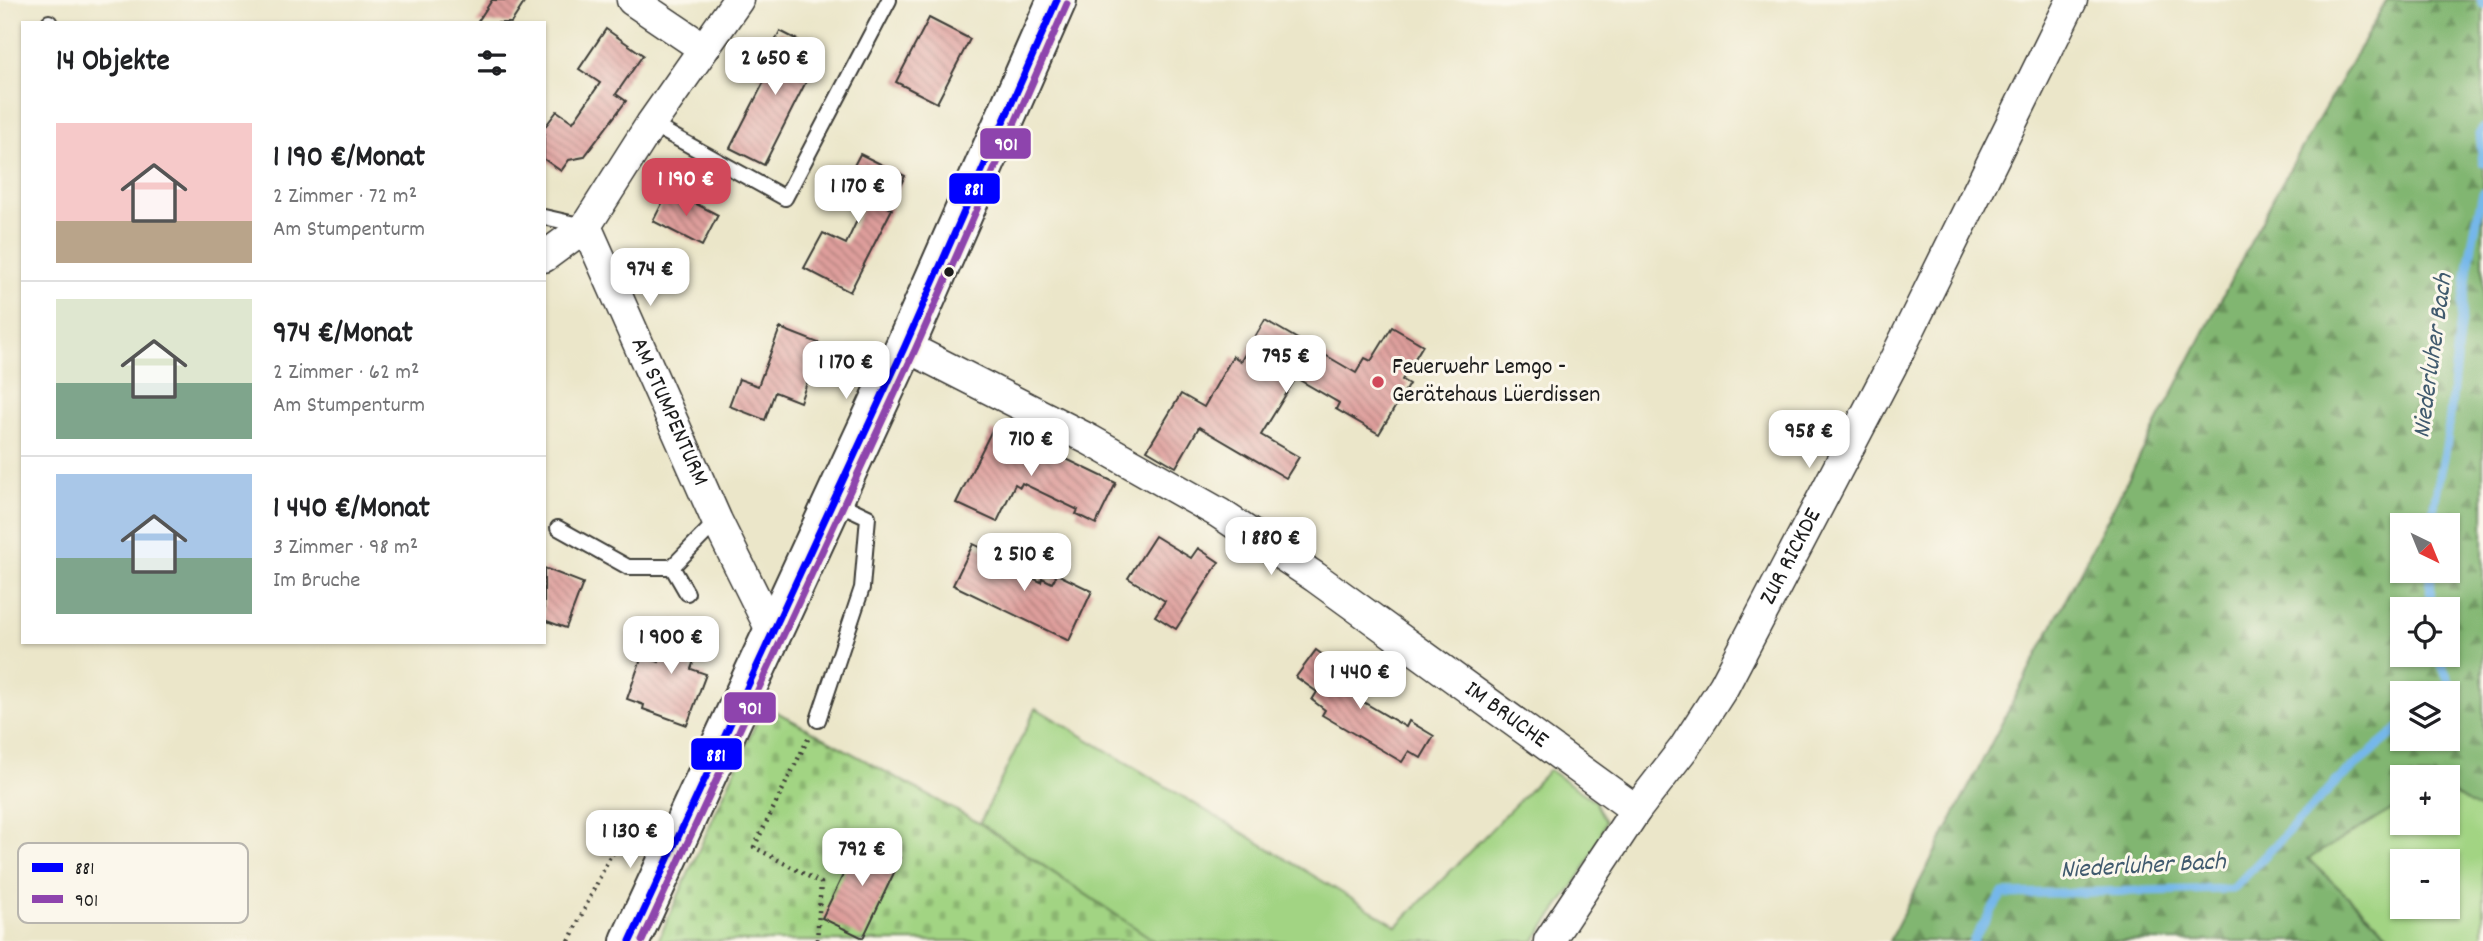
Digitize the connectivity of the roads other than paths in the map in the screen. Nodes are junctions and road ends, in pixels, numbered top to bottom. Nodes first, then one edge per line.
1 (632, 0) edge
2 (738, 0) edge
3 (889, 0) edge
4 (1057, 0) edge
5 (2072, 0) edge
6 (702, 48) junction
7 (651, 124) junction
8 (546, 217) edge
9 (586, 226) junction
10 (546, 256) edge
11 (905, 346) junction
12 (833, 501) junction
13 (717, 521) junction
14 (558, 528) dead end
15 (672, 567) junction
16 (687, 593) dead end
17 (772, 632) junction
18 (818, 720) road end
19 (1636, 810) junction
20 (630, 941) edge
21 (1549, 941) edge

1 - 6 street
2 - 6 street
3 - 7 lane
4 - 11 main road
5 - 19 street, ZUR RICKDE
6 - 7 street
7 - 9 street
8 - 9 lane
9 - 10 street
9 - 13 street, AM STUMPENTURM
11 - 12 main road
11 - 19 street, IM BRUCHE
12 - 17 main road
12 - 18 lane
13 - 15 lane
13 - 17 street, AM STUMPENTURM
14 - 15 lane
15 - 16 lane
17 - 20 main road
19 - 21 street, ZUR RICKDE

